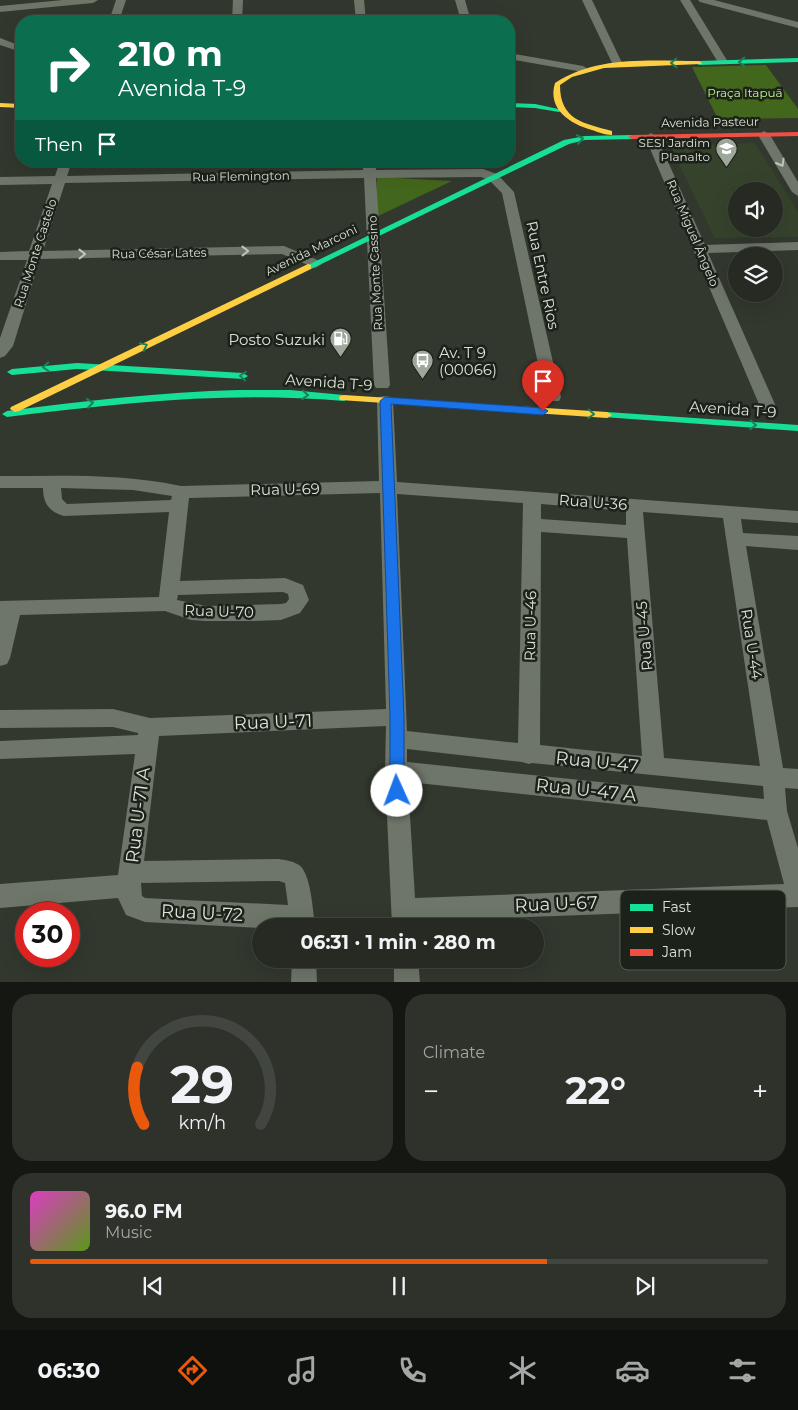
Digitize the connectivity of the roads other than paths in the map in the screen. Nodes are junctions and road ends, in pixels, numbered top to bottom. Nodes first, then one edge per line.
1 (93, 0) edge
2 (121, 0) edge
3 (238, 0) edge
4 (359, 0) edge
5 (460, 0) edge
6 (587, 0) edge
7 (684, 0) edge
8 (703, 0) edge
9 (742, 0) edge
10 (0, 9) edge
11 (116, 15) edge
12 (237, 15) edge
13 (360, 15) edge
14 (464, 15) edge
15 (795, 24) edge
16 (0, 41) edge
17 (15, 47) edge
18 (515, 58) edge
19 (798, 60) edge
20 (515, 62) edge
21 (722, 62) junction
22 (537, 65) junction
23 (618, 65) junction
24 (583, 69) junction
25 (557, 84) junction
26 (515, 100) edge
27 (515, 102) edge
28 (0, 105) edge
29 (15, 106) edge
30 (563, 113) junction
31 (798, 134) edge
32 (764, 135) junction
33 (623, 137) junction
34 (651, 137) junction
35 (551, 144) junction
36 (515, 158) edge
37 (515, 162) edge
38 (64, 167) edge
39 (369, 167) edge
40 (499, 167) edge
41 (504, 167) edge
42 (488, 175) junction
43 (60, 180) junction
44 (0, 181) edge
45 (798, 192) edge
46 (373, 230) junction
47 (798, 246) edge
48 (700, 249) junction
49 (34, 255) junction
50 (0, 256) edge
51 (309, 261) junction
52 (2, 349) edge
53 (76, 366) junction
54 (100, 367) junction
55 (6, 370) edge
56 (252, 377) dead end
57 (383, 389) junction
58 (553, 397) dead end
59 (770, 411) dead end
60 (7, 413) edge
61 (798, 428) edge
62 (0, 482) edge
63 (52, 482) junction
64 (388, 487) junction
65 (180, 498) junction
66 (532, 498) junction
67 (634, 505) junction
68 (732, 512) junction
69 (798, 517) edge
70 (531, 525) junction
71 (635, 532) junction
72 (735, 539) junction
73 (798, 543) edge
74 (169, 596) junction
75 (6, 608) edge
76 (0, 658) edge
77 (397, 717) junction
78 (0, 719) edge
79 (148, 735) junction
80 (397, 739) junction
81 (0, 750) edge
82 (529, 755) junction
83 (654, 768) junction
84 (396, 771) junction
85 (773, 776) junction
86 (798, 779) edge
87 (776, 811) junction
88 (130, 879) junction
89 (798, 890) edge
90 (0, 896) edge
91 (620, 905) edge
92 (252, 918) edge
93 (301, 918) edge
94 (404, 918) edge
95 (304, 968) edge
96 (406, 968) edge
97 (304, 982) edge
98 (407, 982) edge

1 - 10 street
2 - 11 street
3 - 12 street
4 - 13 street
5 - 14 street
6 - 23 street
7 - 21 street
8 - 15 street
9 - 15 street
16 - 17 street
18 - 22 street
19 -> 21 main road
20 - 22 street
21 -> 23 main road
22 - 24 street
22 - 25 street
23 - 24 main road
24 - 25 main road
25 - 26 main road
25 - 30 main road
27 - 30 main road
28 - 29 main road
30 - 33 main road
30 - 35 main road, Avenida Marconi
31 - 32 main road, Avenida Pasteur
32 - 34 main road, Avenida Pasteur
32 -> 45 street
33 - 34 main road, Avenida Pasteur
35 -> 33 main road, Avenida Marconi
34 - 48 street, Rua Miguel Ângelo
35 - 36 main road, Avenida Marconi
35 - 37 main road, Avenida Marconi
38 - 43 street, Rua Monte Castelo
39 - 42 street, Rua Flemington
39 - 43 street, Rua Flemington
39 - 46 street, Rua Monte Cassino
40 - 42 main road, Avenida Marconi
41 - 42 main road, Avenida Marconi
42 - 46 main road, Avenida Marconi
42 - 58 street, Rua Entre Rios
43 - 44 street, Rua Flemington
43 - 49 street, Rua Monte Castelo
46 - 51 main road, Avenida Marconi
46 - 57 street, Rua Monte Cassino
47 - 48 street
48 - 59 street, Rua Miguel Ângelo
49 - 50 street, Rua César Lates
49 -> 51 street, Rua César Lates
49 - 52 street, Rua Monte Castelo
51 - 53 main road, Avenida Marconi
54 -> 51 main road, Avenida Marconi
52 - 55 street, Rua Monte Castelo
53 - 54 main road
53 -> 55 main road
56 -> 54 main road
54 - 60 main road, Avenida Marconi
55 - 60 main road
60 -> 57 main road, Avenida T-9
57 -> 61 main road, Avenida T-9
57 - 64 street, Rua Monte Cassino
62 - 63 street, Rua U-69
63 - 65 street, Rua U-69
63 - 65 street, Rua U-69
64 - 65 street, Rua U-69
64 - 66 street, Rua U-36
64 - 77 street, Rua Monte Cassino
65 - 74 street
66 - 67 street, Rua U-36
66 - 70 street, Rua U-46
67 - 68 street, Rua U-36
67 - 71 street, Rua U-45
68 - 69 street, Rua U-36
68 - 72 street, Rua U-44
70 - 71 street, Rua U-36
70 - 82 street, Rua U-46
71 - 83 street, Rua U-45
72 - 73 street
72 - 85 street, Rua U-44
74 - 74 street, Rua U-70
74 - 75 street, Rua U-70
75 - 76 street
77 - 79 street, Rua U-71
77 - 80 street, Rua Monte Cassino
78 - 79 street, Rua U-71
79 - 81 street, Rua U-71
79 - 88 street, Rua U-71 A
80 - 82 street, Rua U-47
80 - 84 street, Rua Monte Cassino
82 - 83 street, Rua U-47
83 - 85 street, Rua U-47
84 - 87 street, Rua U-47 A
84 - 94 street, Rua Monte Cassino
85 - 86 street, Rua U-47
85 - 87 street, Rua U-44
87 - 89 street, Rua U-44
88 - 90 street, Rua U-72
88 - 92 street, Rua U-72
88 - 93 street, Rua U-72
91 - 94 street, Rua U-67
95 - 97 street
96 - 98 street

